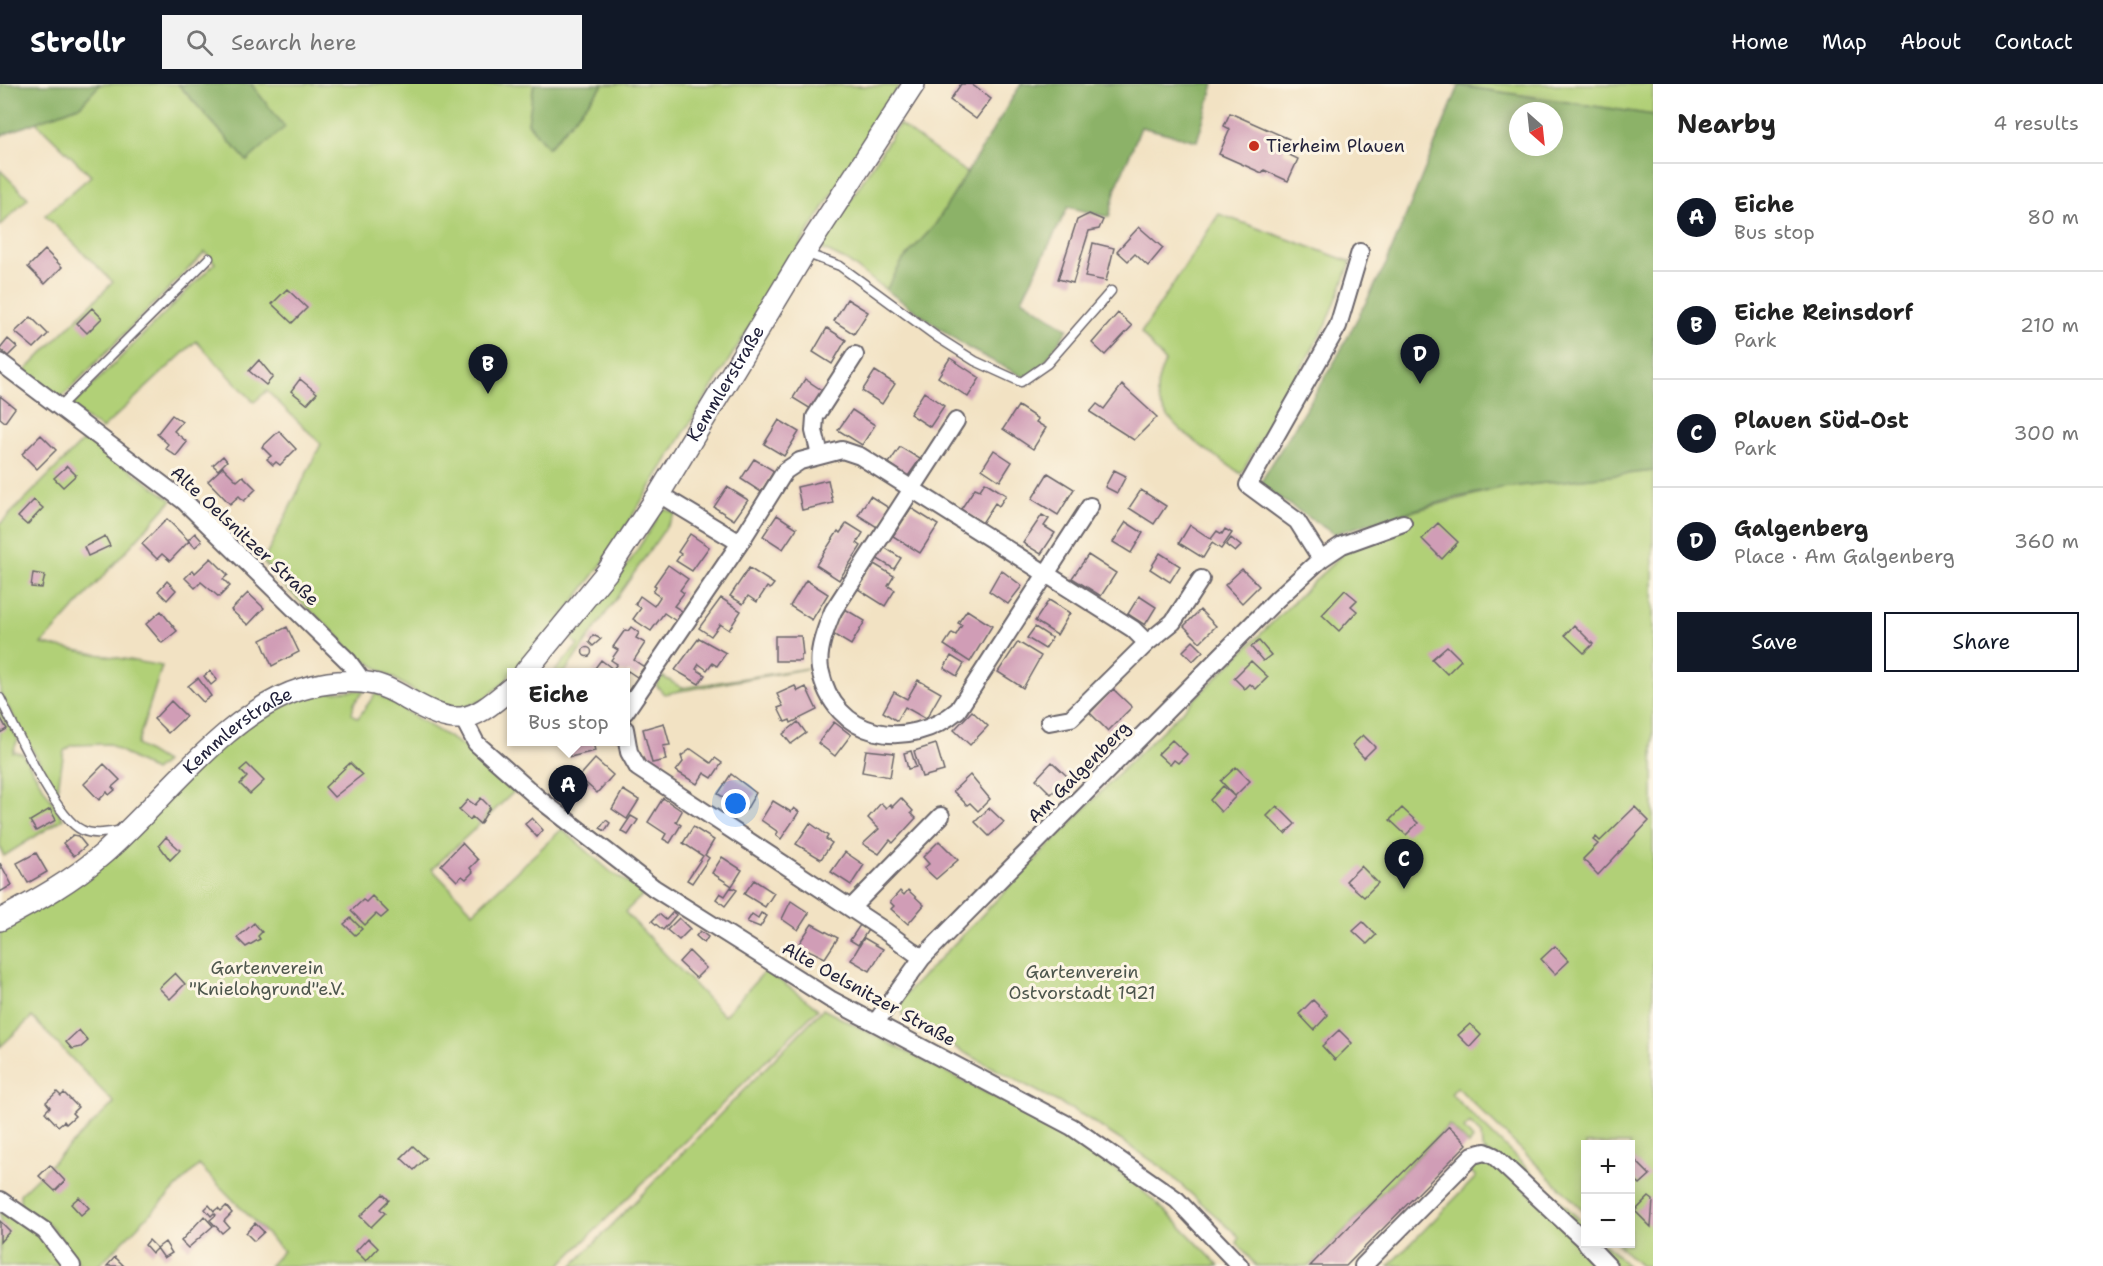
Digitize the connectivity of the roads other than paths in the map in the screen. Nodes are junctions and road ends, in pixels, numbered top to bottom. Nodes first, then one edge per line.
1 (914, 84) edge
2 (805, 252) junction
3 (1360, 252) dead end
4 (209, 258) dead end
5 (1111, 291) dead end
6 (855, 355) dead end
7 (0, 362) edge
8 (59, 407) junction
9 (956, 420) dead end
10 (820, 455) junction
11 (912, 489) junction
12 (658, 494) junction
13 (1090, 507) dead end
14 (1403, 523) dead end
15 (740, 543) junction
16 (1321, 559) junction
17 (1047, 575) junction
18 (1201, 579) dead end
19 (1147, 643) junction
20 (528, 668) edge
21 (364, 683) junction
22 (507, 691) edge
23 (0, 698) edge
24 (630, 705) edge
25 (463, 718) junction
26 (1049, 722) dead end
27 (628, 746) edge
28 (941, 816) dead end
29 (129, 829) junction
30 (851, 908) junction
31 (0, 920) edge
32 (922, 958) junction
33 (876, 1022) junction
34 (0, 1200) edge
35 (1581, 1238) edge
36 (1591, 1248) edge
37 (72, 1266) edge
38 (1240, 1266) edge
39 (1363, 1266) edge
40 (1608, 1266) edge

1 - 2 street, Kemmlerstraße
2 - 5 lane
2 - 12 street, Kemmlerstraße
3 - 16 street
4 - 8 lane
6 - 10 street
7 - 8 street, Alte Oelsnitzer Straße
8 - 21 street, Alte Oelsnitzer Straße
9 - 11 street
10 - 11 street
10 - 15 street
11 - 17 street
11 - 17 street
12 - 15 street
12 - 20 street, Kemmlerstraße
13 - 17 street
14 - 16 street, Am Galgenberg
15 - 24 street
16 - 32 street, Am Galgenberg
17 - 19 street
18 - 19 street
19 - 26 street
21 - 25 street, Kemmlerstraße
21 - 29 street, Kemmlerstraße
22 - 25 street
23 - 29 lane
25 - 33 street, Alte Oelsnitzer Straße
27 - 30 street
28 - 30 street
29 - 31 street, Kemmlerstraße
30 - 32 street
32 - 33 street, Am Galgenberg
33 - 38 street, Alte Oelsnitzer Straße
34 - 37 street
35 - 39 street
36 - 40 street

